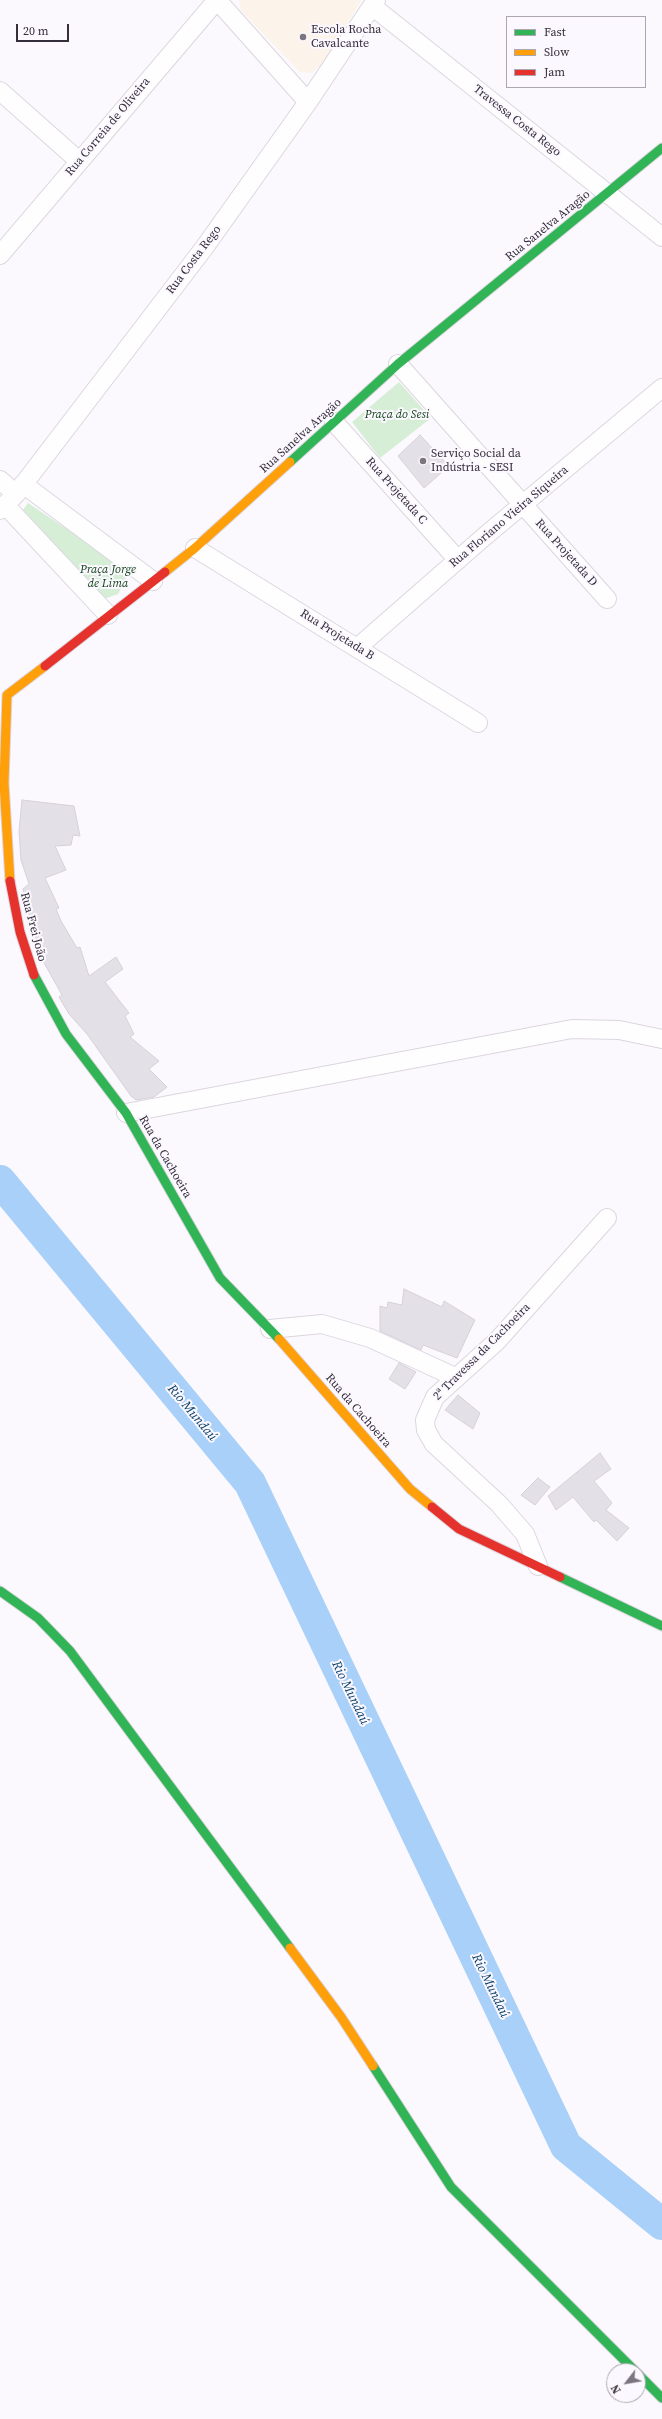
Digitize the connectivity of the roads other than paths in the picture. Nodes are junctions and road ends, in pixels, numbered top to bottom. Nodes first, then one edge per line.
1 (217, 0) edge
2 (374, 3) edge
3 (0, 91) edge
4 (308, 102) junction
5 (662, 148) edge
6 (79, 161) junction
7 (609, 193) junction
8 (662, 236) edge
9 (0, 255) edge
10 (398, 364) junction
11 (662, 388) edge
12 (334, 422) junction
13 (0, 480) edge
14 (11, 498) edge
15 (523, 504) junction
16 (195, 548) junction
17 (458, 560) junction
18 (154, 580) junction
19 (607, 599) dead end
20 (108, 615) junction
21 (357, 648) junction
22 (4, 691) edge
23 (478, 723) dead end
24 (2, 783) edge
25 (662, 1039) edge
26 (126, 1113) junction
27 (607, 1218) dead end
28 (270, 1329) junction
29 (455, 1377) junction
30 (538, 1566) junction
31 (0, 1591) edge
32 (662, 1626) edge
33 (627, 2363) edge
34 (646, 2382) edge
35 (662, 2398) edge

1 - 4 street
1 - 6 street, Rua Correia de Oliveira
2 - 4 street, Rua Costa Rego
2 - 7 street, Travessa Costa Rego
3 - 6 street
4 - 14 street, Rua Costa Rego
5 - 7 street, Rua Sanelva Aragão
6 - 9 street, Rua Correia de Oliveira
7 - 8 street, Travessa Costa Rego
7 - 10 street, Rua Sanelva Aragão
10 - 12 street, Rua Sanelva Aragão
10 - 15 street, Rua Projetada D
11 - 15 street, Rua Floriano Vieira Siqueira
12 - 16 street, Rua Sanelva Aragão
12 - 17 street, Rua Projetada C
13 - 14 street
14 - 18 street
14 - 20 street
15 - 17 street, Rua Floriano Vieira Siqueira
15 - 19 street, Rua Projetada D
16 - 18 street, Rua Sanelva Aragão
16 - 21 street, Rua Projetada B
17 - 21 street, Rua Floriano Vieira Siqueira
18 - 20 street, Rua Sanelva Aragão
20 - 22 street, Rua Sanelva Aragão
21 - 23 street, Rua Projetada B
22 - 24 street, Rua Frei João
24 - 26 street, Rua Frei João
25 - 26 street
26 - 28 street, Rua da Cachoeira
27 - 29 street, 2ª Travessa da Cachoeira
28 - 29 street
28 - 30 street, Rua da Cachoeira
29 - 30 street, 2ª Travessa da Cachoeira
30 - 32 street, Rua da Cachoeira
31 - 33 street
34 - 35 street

